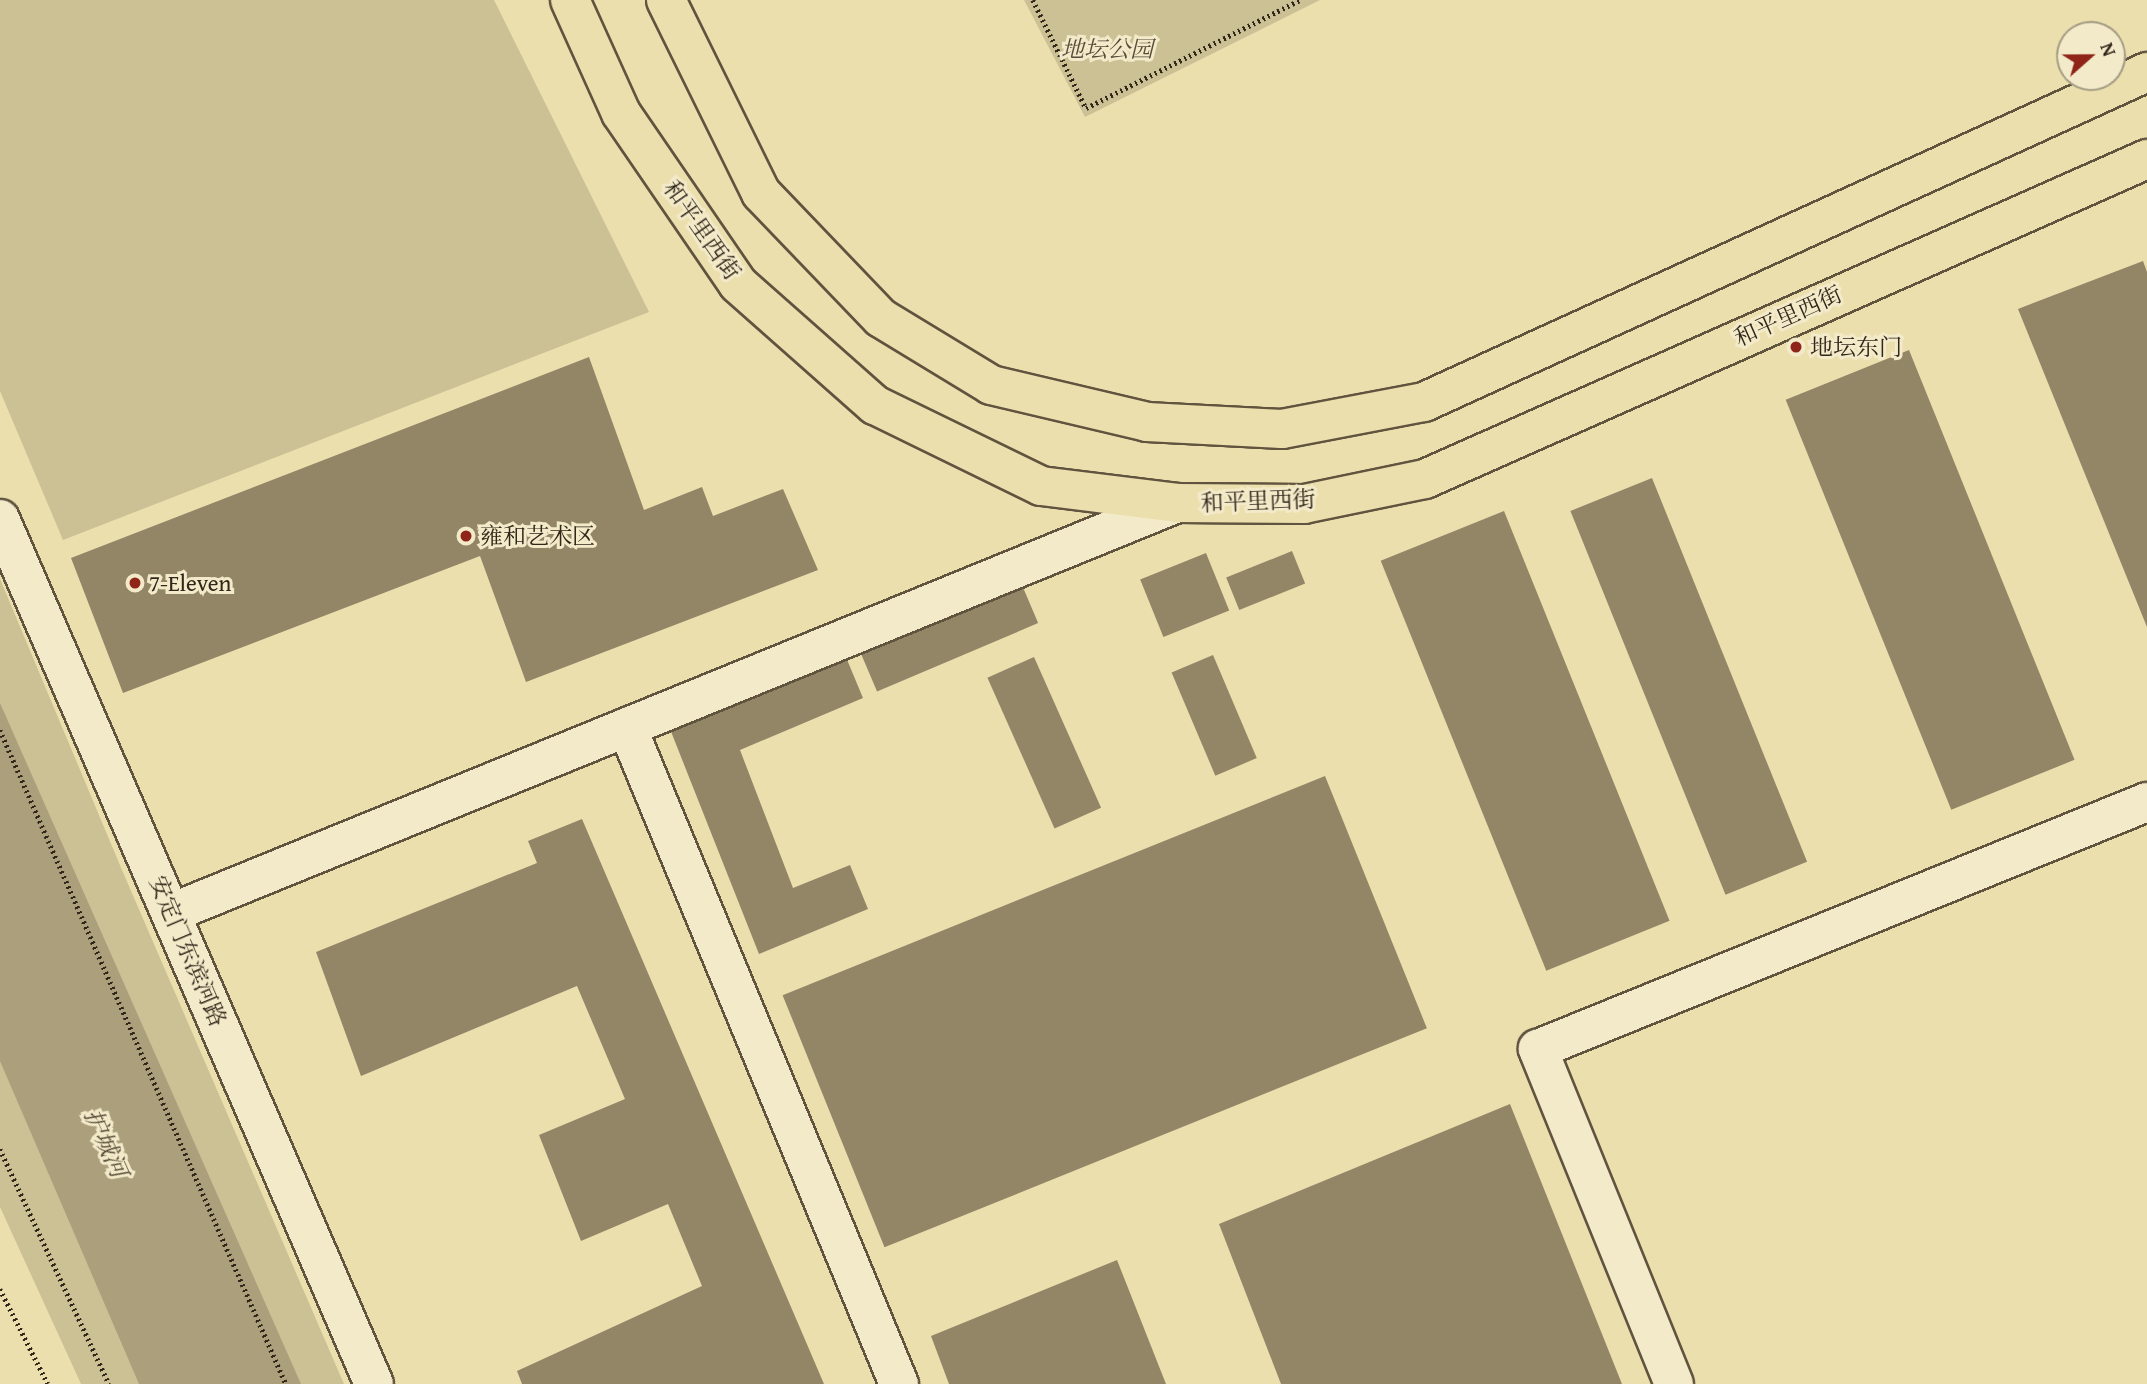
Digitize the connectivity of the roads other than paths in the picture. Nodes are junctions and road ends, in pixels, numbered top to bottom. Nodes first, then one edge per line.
1 (570, 0) edge
2 (666, 0) edge
3 (2147, 72) edge
4 (2147, 159) edge
5 (1177, 503) junction
6 (0, 519) edge
7 (627, 727) junction
8 (2147, 802) edge
9 (171, 913) junction
10 (374, 1384) edge
11 (899, 1384) edge
12 (1674, 1384) edge

1 - 5 main road, 和平里西街
2 - 3 main road
4 - 5 main road, 和平里西街
5 - 7 street
6 - 9 street, 安定门东滨河路
7 - 9 street
7 - 11 street
8 - 12 street
9 - 10 street, 安定门东滨河路

